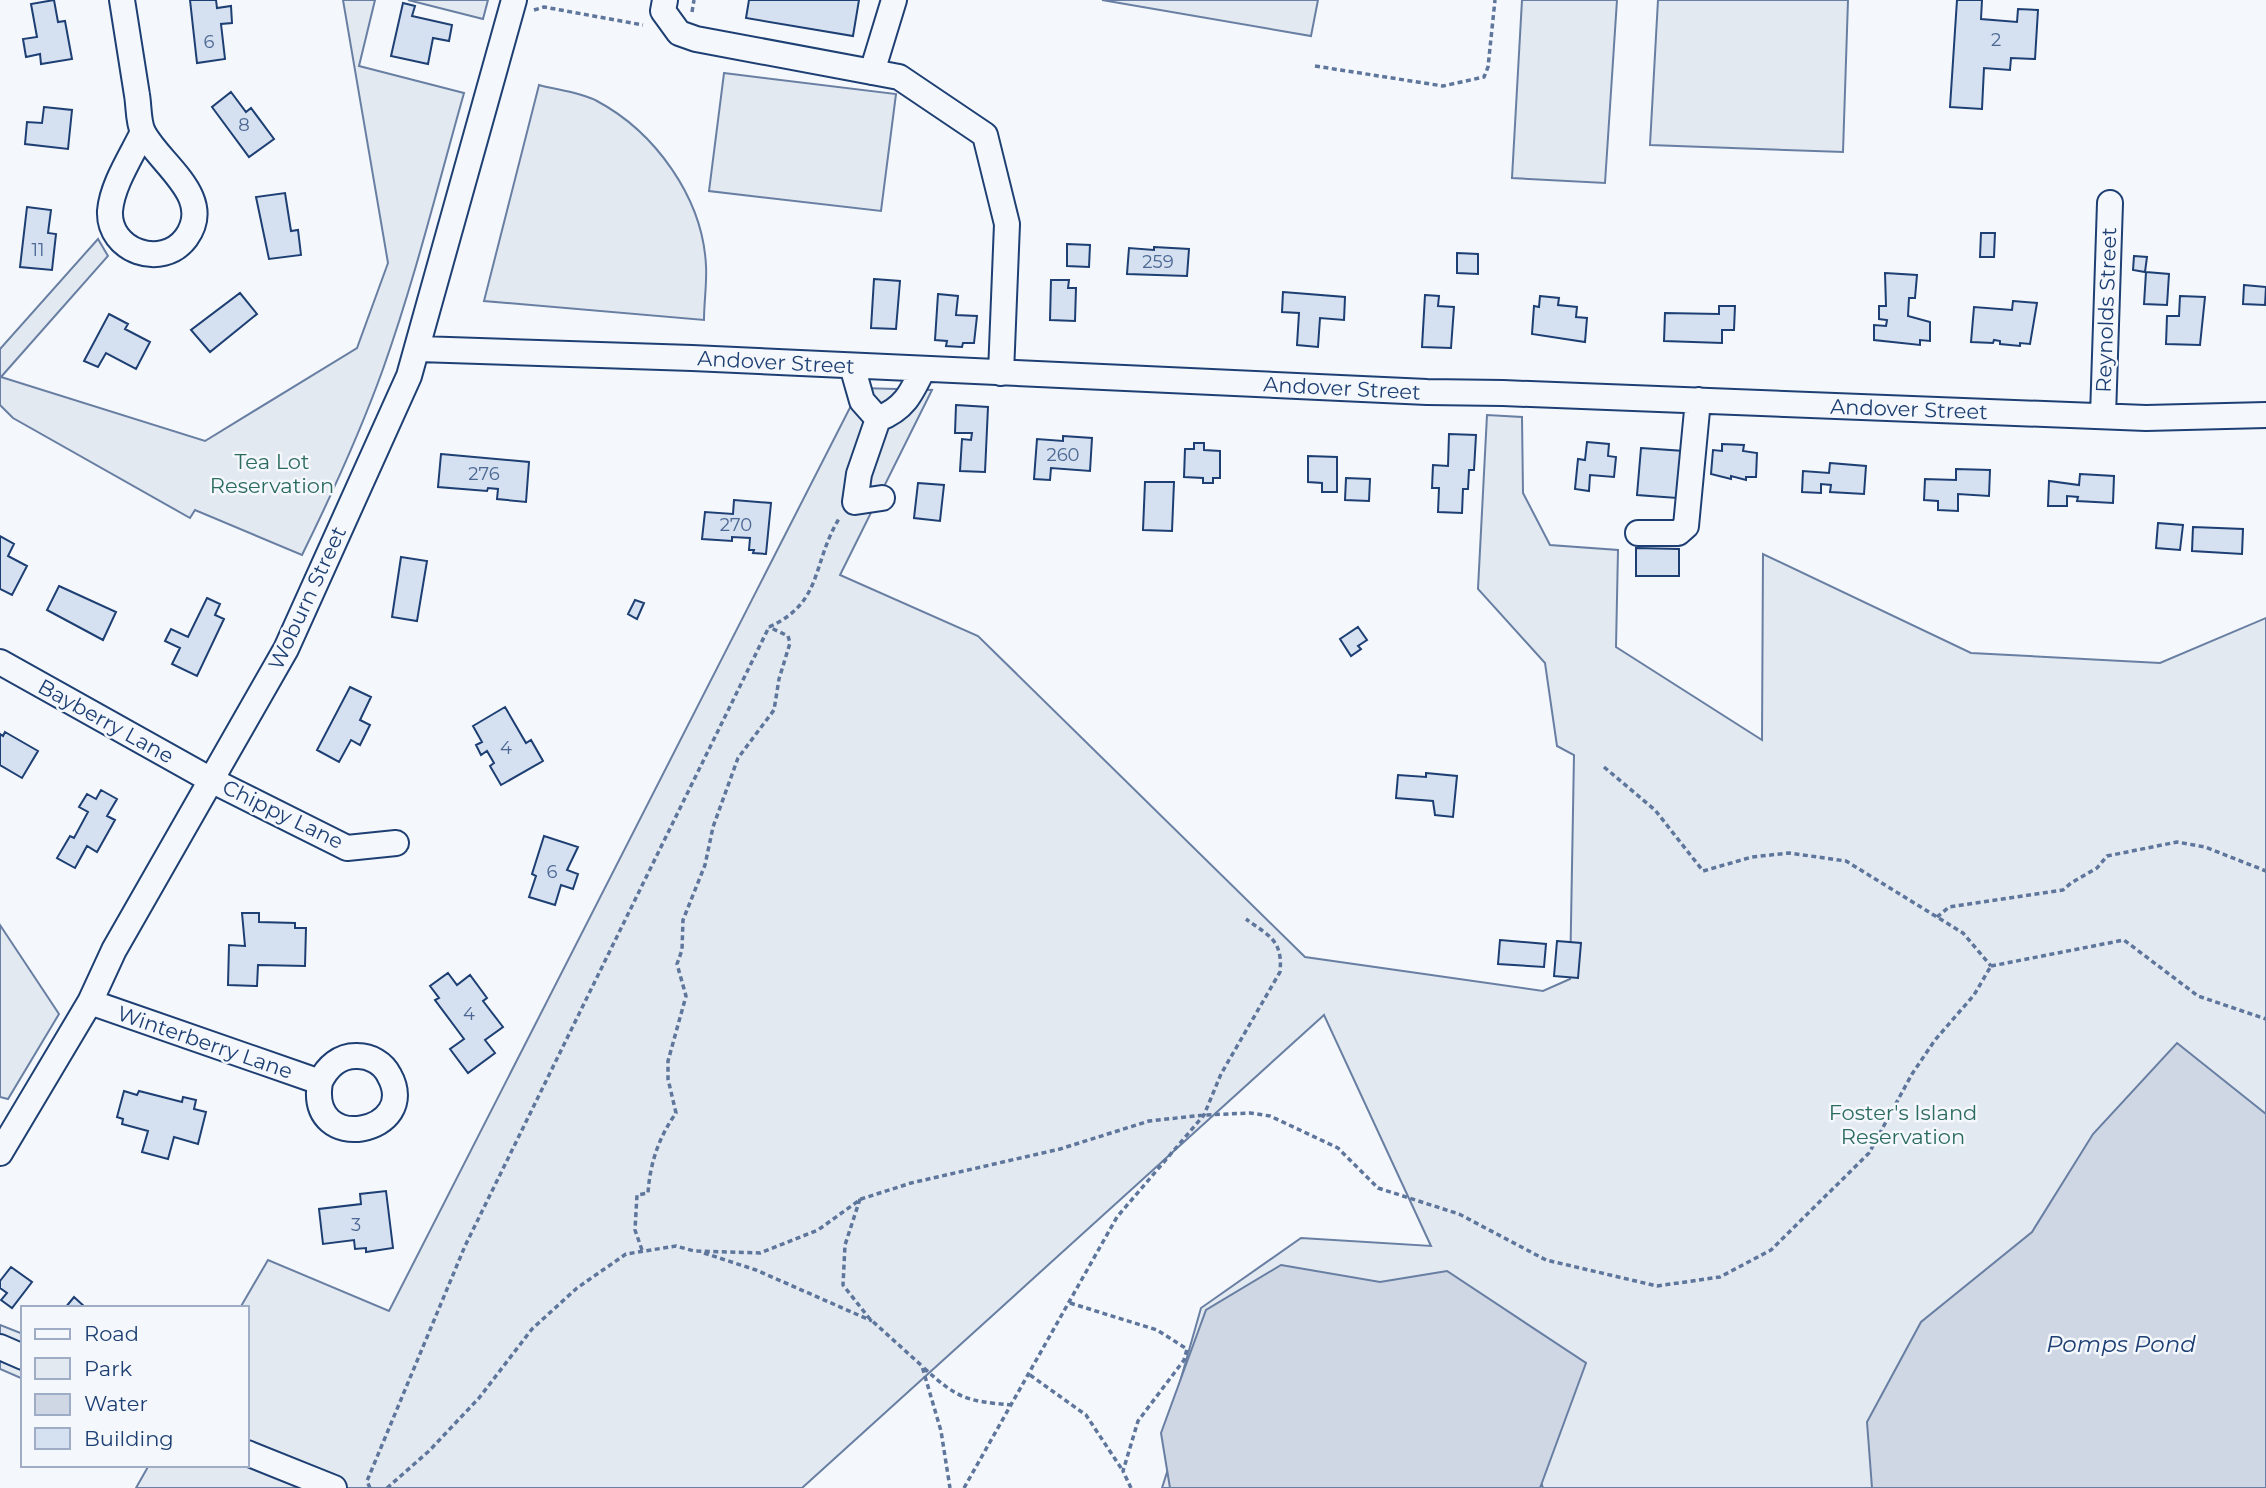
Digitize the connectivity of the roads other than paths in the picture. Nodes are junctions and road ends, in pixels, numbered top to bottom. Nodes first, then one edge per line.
1 (122, 0) edge
2 (665, 0) edge
3 (894, 0) edge
4 (512, 9) edge
5 (872, 72) junction
6 (143, 131) junction
7 (2110, 203) dead end
8 (419, 349) junction
9 (852, 366) junction
10 (923, 369) junction
11 (1001, 373) junction
12 (1698, 400) junction
13 (2266, 415) edge
14 (2103, 416) junction
15 (878, 419) junction
16 (882, 498) dead end
17 (1638, 533) dead end
18 (0, 662) edge
19 (211, 780) junction
20 (396, 843) dead end
21 (90, 1002) junction
22 (320, 1082) dead end
23 (0, 1153) edge
24 (0, 1347) edge
25 (21, 1356) edge
26 (248, 1453) edge
27 (334, 1488) edge

1 - 6 street
2 - 5 street
3 - 5 street
4 - 8 street, Woburn Street
5 - 11 street
6 - 6 street
7 - 14 street, Reynolds Street
8 - 9 street, Andover Street
8 - 19 street, Woburn Street
9 - 10 street, Andover Street
9 - 15 street
10 - 11 street, Andover Street
10 - 15 street
11 - 12 street, Andover Street
12 - 14 street, Andover Street
12 - 17 street
13 - 14 street, Andover Street
15 - 16 street
18 - 19 street, Bayberry Lane
19 - 20 street, Chippy Lane
19 - 21 street, Woburn Street
21 - 22 street, Winterberry Lane
21 - 23 street, Woburn Street
24 - 25 street
26 - 27 street

